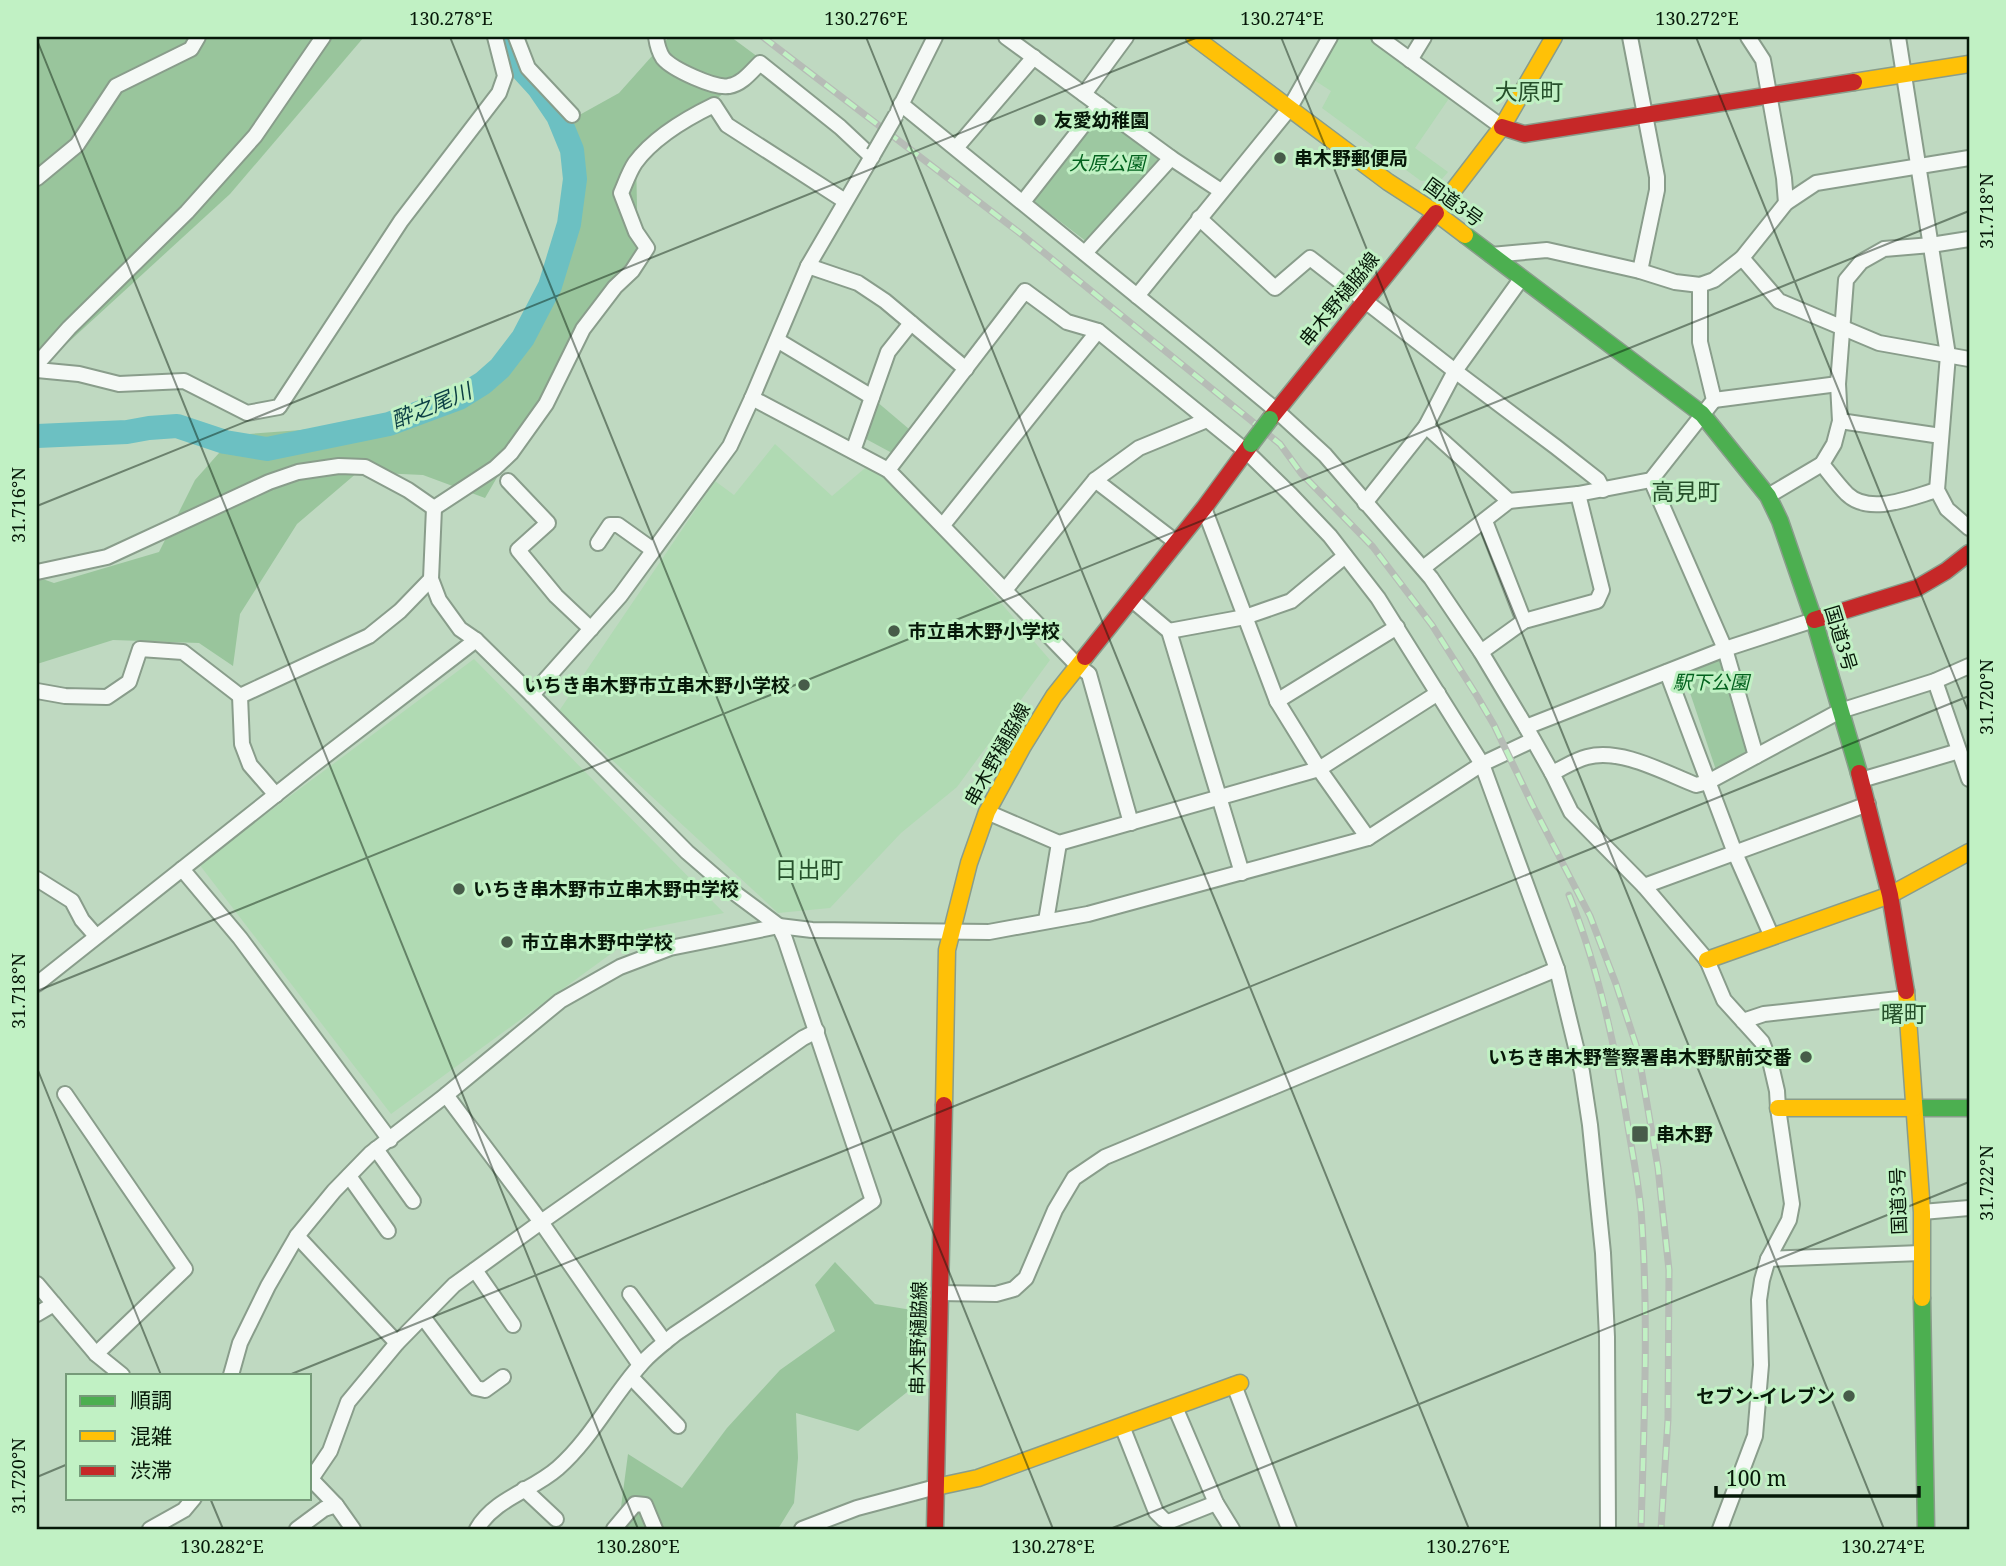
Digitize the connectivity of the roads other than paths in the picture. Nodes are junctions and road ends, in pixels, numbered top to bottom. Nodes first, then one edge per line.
1 (198, 37) edge
2 (323, 37) edge
3 (495, 37) edge
4 (516, 37) edge
5 (656, 37) edge
6 (935, 37) edge
7 (1006, 37) edge
8 (1126, 37) edge
9 (1194, 37) edge
10 (1330, 37) edge
11 (1379, 37) edge
12 (1424, 37) edge
13 (1554, 37) edge
14 (1630, 37) edge
15 (1748, 37) edge
16 (1898, 37) edge
17 (1034, 57) junction
18 (1410, 60) junction
19 (1969, 64) edge
20 (1904, 74) junction
21 (1084, 94) junction
22 (1769, 95) junction
23 (1099, 105) junction
24 (899, 109) junction
25 (1289, 109) junction
26 (572, 115) dead end
27 (1645, 115) junction
28 (1502, 127) junction
29 (956, 148) junction
30 (873, 155) junction
31 (1171, 158) junction
32 (1969, 159) edge
33 (1919, 167) junction
34 (37, 178) edge
35 (1221, 191) junction
36 (845, 201) junction
37 (1023, 202) junction
38 (1786, 203) junction
39 (1436, 213) junction
40 (1199, 218) junction
41 (1969, 239) edge
42 (1931, 246) junction
43 (1085, 253) junction
44 (1490, 255) junction
45 (1742, 258) junction
46 (808, 266) junction
47 (1640, 271) junction
48 (1521, 279) junction
49 (1700, 285) junction
50 (1137, 296) junction
51 (1365, 300) junction
52 (911, 323) junction
53 (1843, 329) junction
54 (1098, 331) junction
55 (777, 340) junction
56 (1948, 355) junction
57 (1969, 359) edge
58 (37, 364) edge
59 (966, 369) junction
60 (37, 370) edge
61 (1455, 371) junction
62 (1838, 384) junction
63 (872, 397) junction
64 (752, 398) junction
65 (1714, 400) junction
66 (1702, 414) junction
67 (1273, 415) junction
68 (1207, 420) junction
69 (1840, 421) junction
70 (1426, 426) junction
71 (1941, 436) junction
72 (1249, 448) junction
73 (853, 451) junction
74 (1822, 464) junction
75 (888, 470) junction
76 (1095, 480) junction
77 (1650, 480) junction
78 (508, 481) dead end
79 (1603, 490) junction
80 (1937, 490) junction
81 (1578, 494) junction
82 (1768, 496) junction
83 (1509, 502) junction
84 (1365, 503) junction
85 (434, 508) junction
86 (1204, 508) junction
87 (1485, 521) junction
88 (943, 525) junction
89 (1969, 528) edge
90 (1176, 542) junction
91 (598, 543) dead end
92 (653, 550) junction
93 (1969, 553) edge
94 (1345, 556) junction
95 (1423, 568) junction
96 (37, 572) edge
97 (431, 579) junction
98 (1005, 590) junction
99 (1130, 599) junction
100 (1245, 617) junction
101 (1814, 620) junction
102 (1524, 621) junction
103 (1397, 627) junction
104 (590, 629) junction
105 (1169, 631) junction
106 (476, 640) junction
107 (1725, 649) junction
108 (1481, 652) junction
109 (1077, 665) junction
110 (1969, 666) edge
111 (1667, 672) junction
112 (1935, 681) junction
113 (37, 691) edge
114 (1438, 693) junction
115 (240, 695) junction
116 (532, 695) junction
117 (1277, 701) junction
118 (1840, 711) junction
119 (1526, 727) junction
120 (1533, 740) junction
121 (1959, 751) junction
122 (1756, 756) junction
123 (1482, 764) junction
124 (1319, 769) junction
125 (1552, 773) junction
126 (1969, 779) edge
127 (1861, 780) junction
128 (1708, 782) junction
129 (276, 795) junction
130 (1220, 797) junction
131 (1868, 804) junction
132 (987, 812) junction
133 (1131, 822) junction
134 (1368, 838) junction
135 (1059, 843) junction
136 (1969, 852) edge
137 (1735, 853) junction
138 (183, 869) junction
139 (1242, 873) junction
140 (37, 879) edge
141 (1644, 886) junction
142 (1890, 895) junction
143 (1046, 921) junction
144 (779, 926) junction
145 (951, 932) junction
146 (96, 936) junction
147 (1772, 937) junction
148 (1707, 960) junction
149 (1557, 969) junction
150 (37, 984) edge
151 (1908, 998) junction
152 (1743, 1021) junction
153 (817, 1031) junction
154 (65, 1094) dead end
155 (446, 1095) junction
156 (1778, 1108) junction
157 (1914, 1108) junction
158 (1969, 1108) edge
159 (390, 1140) junction
160 (376, 1149) junction
161 (349, 1176) junction
162 (413, 1202) dead end
163 (1969, 1208) edge
164 (1922, 1212) junction
165 (541, 1222) junction
166 (388, 1231) dead end
167 (297, 1236) junction
168 (1921, 1253) junction
169 (1768, 1259) junction
170 (475, 1270) junction
171 (37, 1284) edge
172 (940, 1293) junction
173 (630, 1294) dead end
174 (54, 1304) junction
175 (37, 1314) edge
176 (423, 1317) junction
177 (513, 1325) dead end
178 (665, 1342) junction
179 (397, 1343) junction
180 (96, 1354) junction
181 (640, 1365) junction
182 (121, 1374) edge
183 (231, 1374) edge
184 (503, 1377) dead end
185 (631, 1377) junction
186 (1237, 1384) joint
187 (1175, 1407) junction
188 (678, 1426) dead end
189 (1122, 1426) junction
190 (312, 1475) edge
191 (312, 1480) edge
192 (936, 1487) junction
193 (524, 1489) junction
194 (192, 1500) edge
195 (1216, 1503) junction
196 (336, 1505) junction
197 (556, 1519) dead end
198 (835, 1523) edge
199 (150, 1529) edge
200 (297, 1529) edge
201 (354, 1529) edge
202 (477, 1529) edge
203 (614, 1529) edge
204 (655, 1529) edge
205 (802, 1529) edge
206 (935, 1529) edge
207 (1232, 1529) edge
208 (1289, 1529) edge
209 (1608, 1529) edge
210 (1720, 1529) edge
211 (1926, 1529) edge

1 - 34 street
2 - 58 street
3 - 60 street
4 - 26 street
5 - 30 street
6 - 24 street
7 - 17 street
8 - 21 street
9 - 25 main road, 国道3号
10 - 25 street
11 - 18 street
12 - 18 street
13 - 28 main road, 串木野樋脇線
14 - 27 street
15 - 22 street
16 - 20 street
17 - 21 street
17 - 29 street
18 - 28 street
19 - 20 main road
20 - 22 main road
20 - 33 street
21 - 23 street
22 - 27 main road
22 - 38 street
23 - 31 street
23 - 37 street
24 - 29 street
24 - 30 street, bridge
25 - 35 street
25 - 39 main road, 国道3号
27 - 28 main road
27 - 47 street
28 - 39 main road, 串木野樋脇線
29 - 37 street
30 - 36 street
31 - 35 street
31 - 43 street
32 - 33 street
33 - 38 street
33 - 42 street
35 - 40 street
36 - 46 street
36 - 85 street
37 - 43 street
38 - 45 street
39 - 44 main road, 国道3号
39 - 51 main road, 串木野樋脇線
40 - 50 street
40 - 51 street
41 - 42 street
42 - 53 street
42 - 56 street
43 - 50 street
44 - 47 street
44 - 48 main road, 国道3号
45 - 49 street
45 - 53 street
46 - 52 street
46 - 55 street
47 - 49 street
48 - 61 street
48 - 66 main road, 国道3号
49 - 65 street
50 - 67 street
51 - 61 street
51 - 67 main road, 串木野樋脇線
52 - 59 street
52 - 63 street
53 - 56 street
53 - 62 street
54 - 59 street
54 - 68 street
54 - 88 street
55 - 63 street
55 - 64 street
56 - 57 street
56 - 71 street
59 - 75 street
61 - 70 street
61 - 79 street
62 - 65 street
62 - 69 street
63 - 73 street
64 - 73 street
64 - 92 street
65 - 66 street
66 - 77 street
66 - 82 main road, 国道3号
67 - 72 main road, 串木野樋脇線, bridge
67 - 84 street
68 - 72 street
68 - 76 street
69 - 71 street
69 - 74 street
70 - 83 street
70 - 84 street
71 - 80 street
72 - 86 main road, 串木野樋脇線
72 - 94 street
73 - 75 street
74 - 80 street
74 - 82 street
75 - 88 street
76 - 90 street
76 - 98 street
77 - 79 street
77 - 107 street
78 - 104 street
79 - 81 street
80 - 89 street
81 - 83 street
81 - 102 street
82 - 101 main road, 国道3号
83 - 87 street
84 - 95 street
85 - 96 street
85 - 97 street
86 - 90 main road, 串木野樋脇線
86 - 100 street
87 - 95 street
87 - 102 street
88 - 98 street
90 - 99 main road, 串木野樋脇線
91 - 92 street
92 - 104 street
93 - 101 main road
94 - 100 street
94 - 103 street
95 - 108 street
97 - 106 street
97 - 115 street
98 - 109 street
99 - 105 street
99 - 109 main road, 串木野樋脇線
100 - 105 street
100 - 117 street
101 - 107 street
101 - 118 main road, 国道3号
102 - 108 street
103 - 114 street
103 - 117 street
104 - 116 street
105 - 130 street
106 - 116 street
106 - 129 street
107 - 111 street
107 - 122 street
108 - 119 street
109 - 132 main road, 串木野樋脇線
109 - 133 street
110 - 112 street
111 - 119 street
111 - 128 street
112 - 118 street
112 - 121 street
113 - 115 street
114 - 123 street
114 - 124 street
115 - 129 street
116 - 144 street
117 - 124 street
118 - 122 street
118 - 127 main road, 国道3号
119 - 120 street
120 - 123 street
120 - 125 street
121 - 126 street
121 - 127 street
122 - 128 street
123 - 134 street
123 - 149 street
124 - 130 street
124 - 134 street
125 - 128 street
125 - 141 street
127 - 131 main road, 国道3号
128 - 137 street
129 - 138 street
130 - 133 street
130 - 139 street
131 - 137 street
131 - 142 main road, 国道3号
132 - 135 street
132 - 145 main road, 串木野樋脇線
133 - 135 street
134 - 139 street
135 - 143 street
136 - 142 main road
137 - 141 street
137 - 147 street
138 - 146 street
138 - 159 street
139 - 143 street
140 - 146 street
141 - 148 street
142 - 147 main road
142 - 151 main road, 国道3号
143 - 145 street
144 - 145 street
144 - 153 street
144 - 155 street
145 - 172 main road, 串木野樋脇線
146 - 150 street
147 - 148 main road
148 - 152 street
149 - 172 street
149 - 209 street
151 - 152 street
151 - 157 main road, 国道3号
152 - 156 street
153 - 165 street
153 - 178 street
154 - 180 street
155 - 159 street
155 - 165 street
156 - 157 main road
156 - 169 street
157 - 158 main road
157 - 164 main road, 国道3号
159 - 160 street
160 - 161 street
160 - 162 street
161 - 166 street
161 - 167 street
163 - 164 street
164 - 168 main road, 国道3号
165 - 170 street
165 - 181 street
167 - 179 street
167 - 183 street
168 - 169 street
168 - 211 main road, 国道3号
169 - 210 street
170 - 176 street
170 - 177 street
171 - 174 street
172 - 192 main road, 串木野樋脇線
173 - 178 street
174 - 175 street
174 - 180 street
176 - 179 street
176 - 184 street
178 - 181 street
179 - 190 street
180 - 182 street
181 - 185 street
185 - 188 street
185 - 193 street
186 - 187 main road
186 - 208 street
187 - 189 main road
187 - 195 street
189 - 192 main road
189 - 195 street
191 - 196 street
192 - 198 street
192 - 206 main road, 串木野樋脇線
193 - 197 street
193 - 202 street
194 - 199 street
195 - 207 street
196 - 200 street
196 - 201 street
198 - 205 street
203 - 204 street

